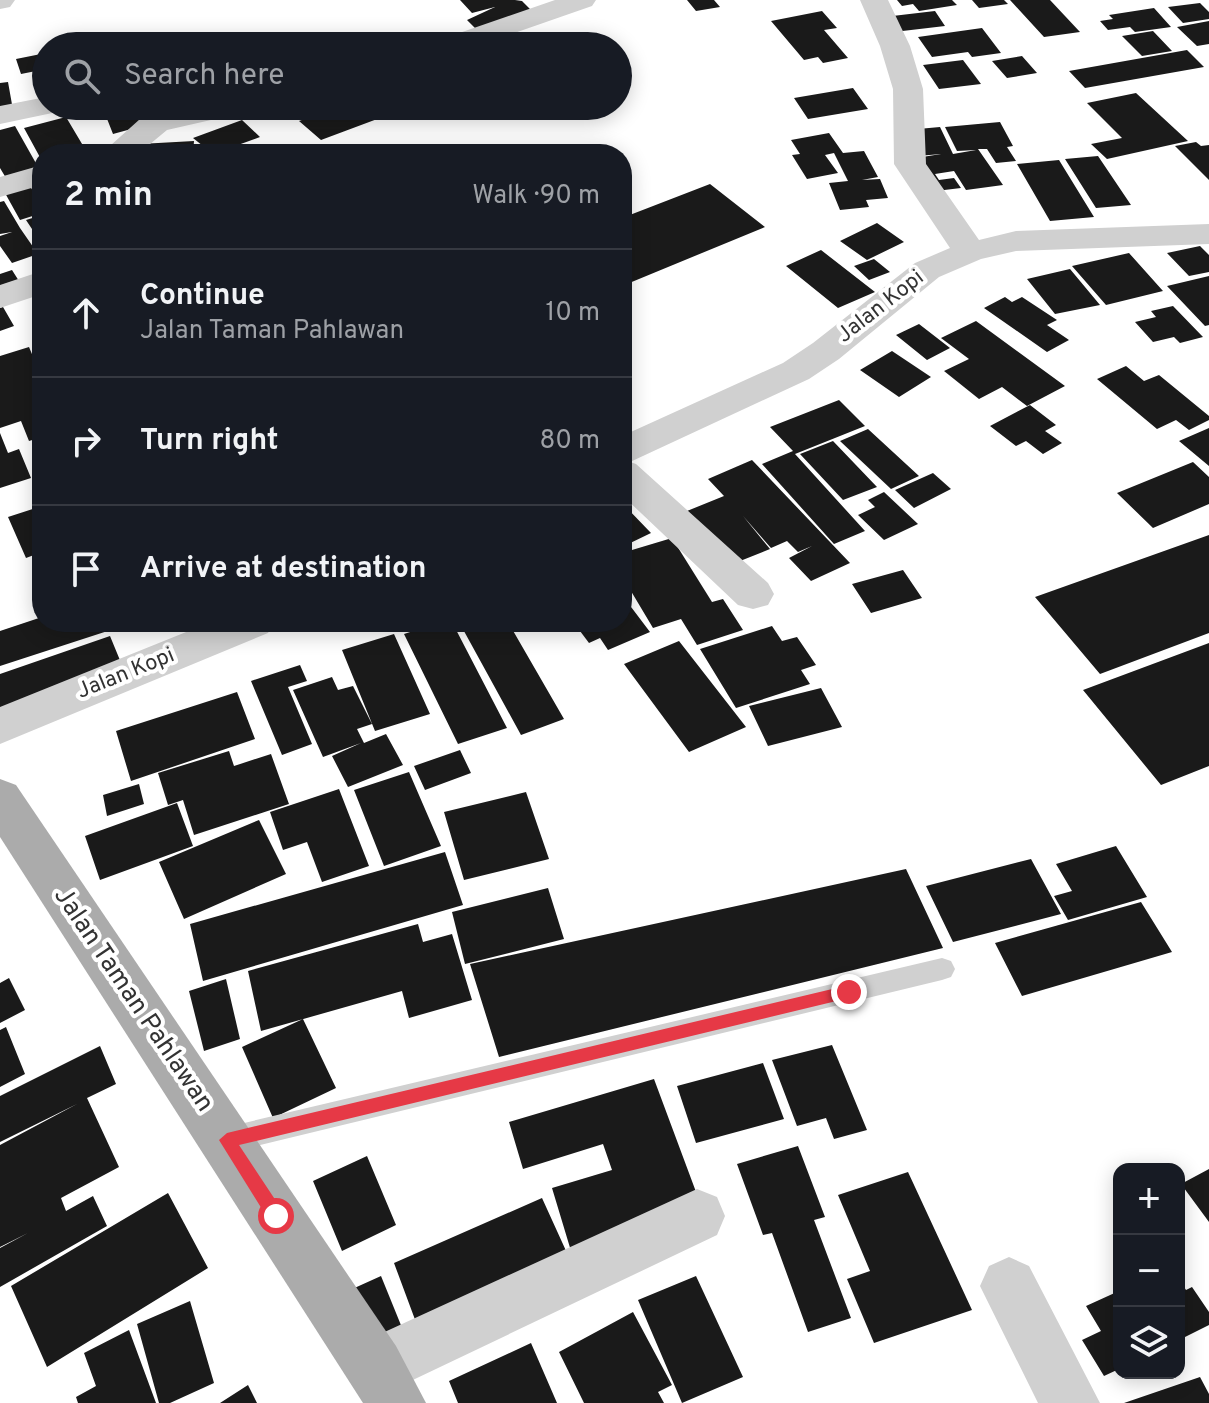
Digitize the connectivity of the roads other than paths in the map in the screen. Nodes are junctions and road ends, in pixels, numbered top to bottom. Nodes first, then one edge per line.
1 (582, 0) edge
2 (874, 0) edge
3 (489, 32) edge
4 (32, 109) edge
5 (0, 115) edge
6 (171, 120) edge
7 (131, 144) edge
8 (32, 178) edge
9 (0, 187) edge
10 (1209, 234) edge
11 (970, 252) junction
12 (32, 286) edge
13 (0, 297) edge
14 (632, 446) edge
15 (632, 482) edge
16 (753, 594) dead end
17 (229, 632) edge
18 (0, 726) edge
19 (0, 798) edge
20 (942, 969) dead end
21 (227, 1140) junction
22 (697, 1216) dead end
23 (1009, 1286) dead end
24 (386, 1385) edge
25 (1070, 1403) edge

1 - 3 street
2 - 11 street
4 - 5 street
6 - 7 street
8 - 9 street
10 - 11 street, Jalan Kopi
11 - 14 street, Jalan Kopi
12 - 13 street
15 - 16 street
17 - 18 street, Jalan Kopi
19 - 21 main road, Jalan Taman Pahlawan
20 - 21 lane
21 - 24 main road, Jalan Taman Pahlawan
22 - 24 street
23 - 25 street

